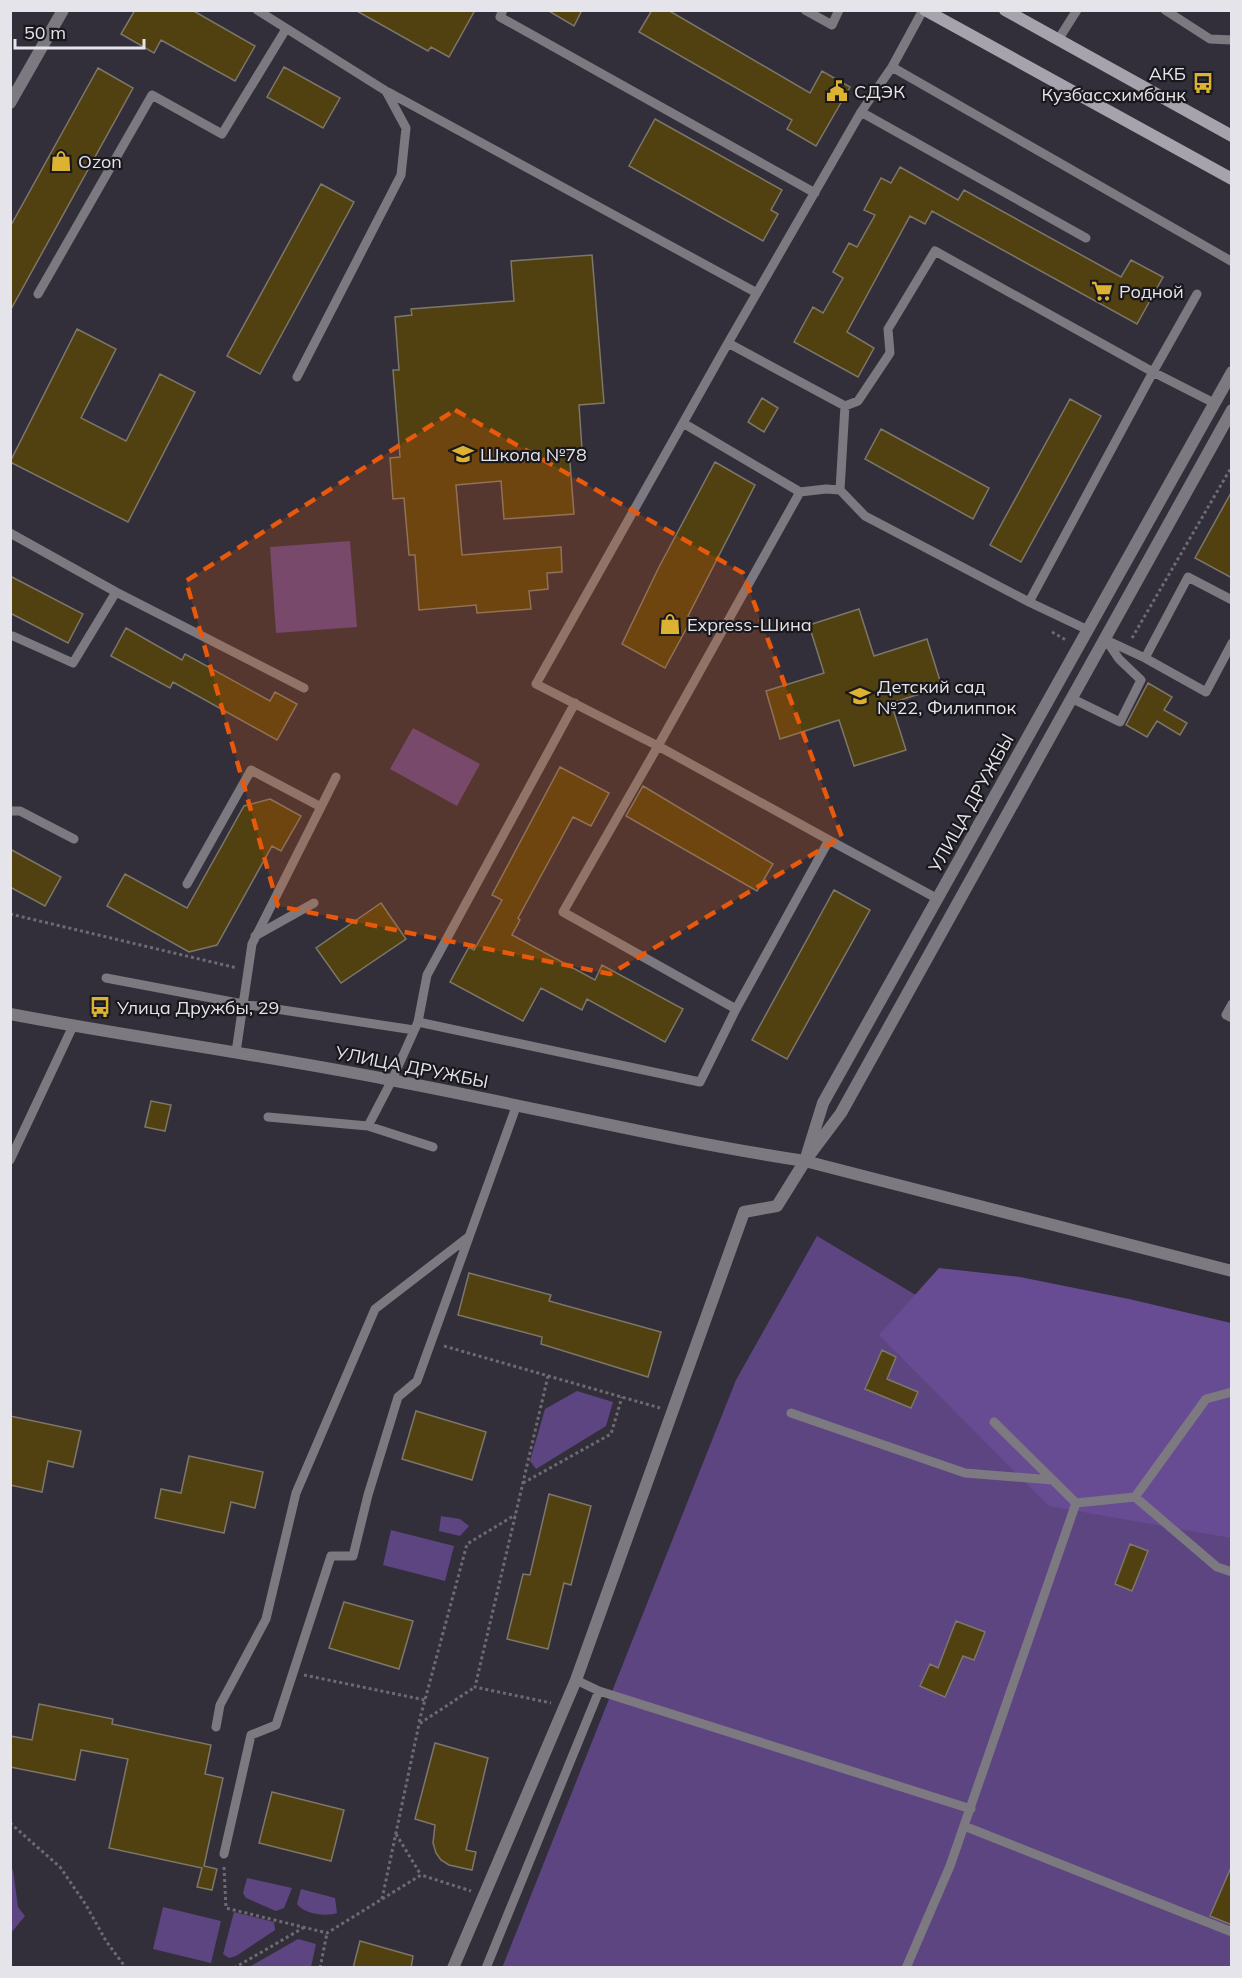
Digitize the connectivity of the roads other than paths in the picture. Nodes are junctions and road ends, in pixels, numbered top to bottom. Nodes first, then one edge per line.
1 (63, 10) edge
2 (257, 10) edge
3 (503, 10) edge
4 (805, 10) edge
5 (839, 10) edge
6 (924, 10) edge
7 (1005, 10) edge
8 (1077, 10) edge
9 (1165, 10) edge
10 (286, 29) junction
11 (1232, 39) edge
12 (1058, 40) junction
13 (892, 67) junction
14 (386, 91) junction
15 (10, 103) edge
16 (861, 112) junction
17 (1232, 136) edge
18 (1232, 179) edge
19 (815, 193) junction
20 (1086, 238) dead end
21 (1232, 261) edge
22 (757, 293) junction
23 (38, 294) dead end
24 (1197, 294) dead end
25 (728, 343) junction
26 (1152, 372) junction
27 (1232, 372) edge
28 (297, 377) dead end
29 (1214, 403) junction
30 (845, 406) junction
31 (1232, 410) edge
32 (683, 423) junction
33 (840, 490) junction
34 (800, 492) junction
35 (10, 533) edge
36 (117, 592) junction
37 (1232, 600) edge
38 (1029, 602) junction
39 (1088, 630) junction
40 (10, 636) edge
41 (1104, 639) junction
42 (1232, 643) edge
43 (1145, 658) junction
44 (304, 688) dead end
45 (1071, 698) junction
46 (574, 703) junction
47 (658, 746) junction
48 (336, 777) dead end
49 (321, 807) junction
50 (10, 812) edge
51 (74, 839) dead end
52 (829, 840) junction
53 (187, 884) dead end
54 (938, 899) junction
55 (314, 903) dead end
56 (255, 936) junction
57 (106, 978) dead end
58 (243, 1004) junction
59 (1232, 1004) edge
60 (736, 1009) junction
61 (10, 1014) edge
62 (1232, 1018) edge
63 (73, 1026) junction
64 (416, 1026) junction
65 (236, 1052) junction
66 (392, 1080) junction
67 (516, 1107) junction
68 (268, 1117) dead end
69 (368, 1126) junction
70 (433, 1147) dead end
71 (10, 1160) edge
72 (805, 1161) junction
73 (467, 1238) junction
74 (1232, 1271) edge
75 (1232, 1392) edge
76 (791, 1413) dead end
77 (994, 1422) dead end
78 (1053, 1480) junction
79 (1135, 1497) junction
80 (1076, 1503) junction
81 (1232, 1572) edge
82 (576, 1680) junction
83 (599, 1691) junction
84 (216, 1727) dead end
85 (971, 1809) junction
86 (964, 1826) junction
87 (224, 1854) road end
88 (1232, 1932) edge
89 (453, 1968) edge
90 (486, 1968) edge
91 (906, 1968) edge

1 - 15 street
2 - 10 lane
3 - 19 lane
4 - 5 lane
6 - 13 lane
6 - 18 main road
7 - 12 main road
8 - 12 lane
9 - 11 lane
10 - 14 lane
10 - 23 lane
12 - 17 main road
13 - 16 lane
13 - 21 lane
14 - 22 lane
14 - 28 lane
16 - 19 lane
16 - 20 lane
19 - 22 lane
22 - 25 lane
24 - 26 lane
25 - 30 lane
25 - 32 lane
26 - 29 lane
26 - 30 lane
26 - 38 lane
27 - 29 street, УЛИЦА ДРУЖБЫ
29 - 39 street, УЛИЦА ДРУЖБЫ
30 - 33 lane
31 - 41 street, УЛИЦА ДРУЖБЫ
32 - 34 lane
32 - 46 lane
33 - 34 lane
33 - 38 lane
34 - 47 lane
35 - 36 lane
36 - 40 lane
36 - 44 lane
37 - 43 lane
38 - 39 lane
39 - 41 street
39 - 54 street, УЛИЦА ДРУЖБЫ
41 - 43 lane
41 - 45 street, УЛИЦА ДРУЖБЫ
41 - 45 lane
42 - 43 lane
45 - 72 street, УЛИЦА ДРУЖБЫ
46 - 47 lane
46 - 64 lane
47 - 52 lane
47 - 60 lane
48 - 49 lane
49 - 53 lane
49 - 56 lane
50 - 51 lane
52 - 54 lane
52 - 60 lane
54 - 72 street, УЛИЦА ДРУЖБЫ
55 - 56 lane
56 - 58 lane
57 - 58 lane
58 - 64 lane
58 - 65 lane
59 - 62 lane
60 - 64 lane
61 - 63 street, УЛИЦА ДРУЖБЫ
63 - 65 street, УЛИЦА ДРУЖБЫ
63 - 71 lane
64 - 66 lane
65 - 66 street, УЛИЦА ДРУЖБЫ
66 - 67 street, УЛИЦА ДРУЖБЫ
66 - 69 lane
67 - 72 street, УЛИЦА ДРУЖБЫ
67 - 73 lane
68 - 69 lane
69 - 70 lane
72 - 74 street, УЛИЦА ДРУЖБЫ
72 - 82 street
73 - 84 lane
73 - 87 lane
75 - 79 lane
76 - 78 lane
77 - 78 lane
78 - 80 lane
79 - 80 lane
79 - 81 lane
80 - 85 lane
82 - 83 lane
82 - 89 street
83 - 85 lane
83 - 90 lane
85 - 86 lane
86 - 88 lane
86 - 91 lane

